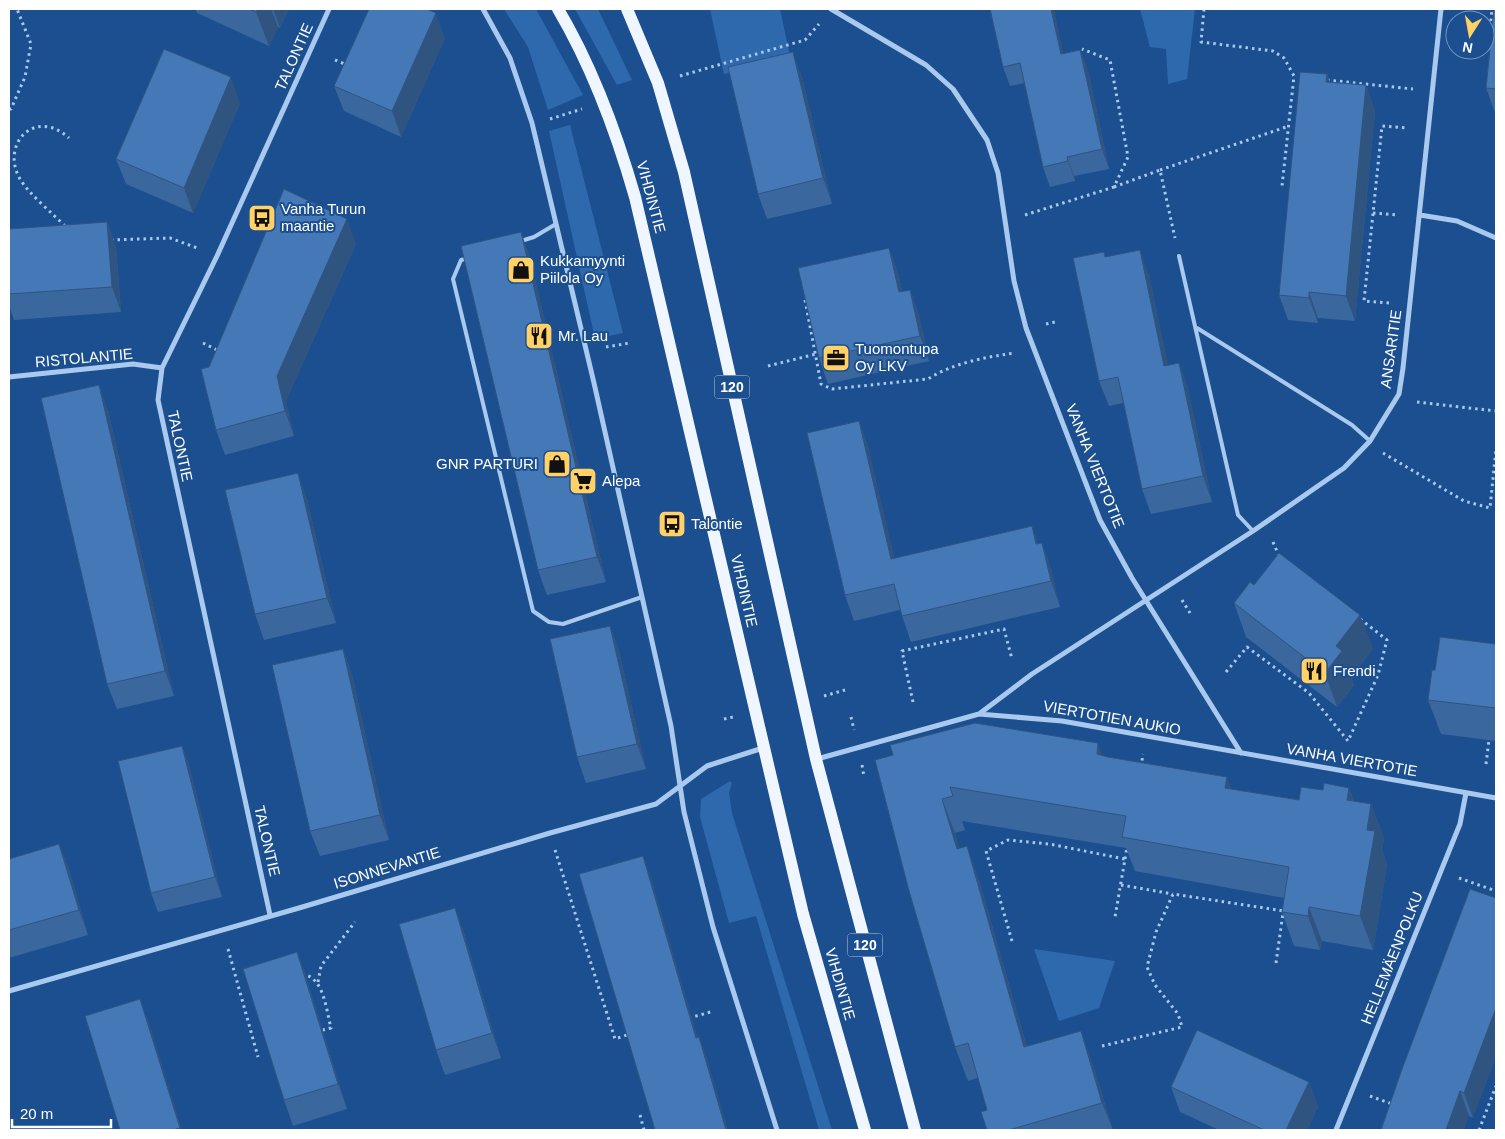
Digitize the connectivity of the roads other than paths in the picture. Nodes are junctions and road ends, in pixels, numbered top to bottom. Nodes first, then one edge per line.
1 (329, 9) edge
2 (483, 9) edge
3 (558, 9) edge
4 (627, 9) edge
5 (831, 9) edge
6 (1441, 9) edge
7 (1420, 215) junction
8 (556, 224) junction
9 (1496, 238) edge
10 (516, 243) edge
11 (479, 254) edge
12 (1180, 256) road end
13 (1197, 328) junction
14 (162, 368) junction
15 (9, 377) edge
16 (1370, 441) junction
17 (1253, 531) junction
18 (642, 597) junction
19 (1146, 600) junction
20 (978, 714) junction
21 (763, 748) junction
22 (1241, 753) junction
23 (816, 759) junction
24 (682, 785) junction
25 (1466, 793) junction
26 (1496, 798) edge
27 (270, 915) junction
28 (9, 991) edge
29 (777, 1130) edge
30 (865, 1130) edge
31 (915, 1130) edge
32 (1336, 1130) edge

1 - 14 street, TALONTIE
2 - 8 street
3 - 21 main road, VIHDINTIE
4 - 23 main road, 120
5 - 19 street, VANHA VIERTOTIE
6 - 7 street, ANSARITIE
7 - 9 street
7 - 16 street, ANSARITIE
8 - 10 lane
8 - 18 street
11 - 18 lane
12 - 13 lane
13 - 16 lane
13 - 17 lane
14 - 15 street, RISTOLANTIE
14 - 27 street, TALONTIE
16 - 17 street, ANSARITIE
17 - 19 street, ANSARITIE
18 - 24 street
19 - 20 street, VIERTOTIEN AUKIO
19 - 22 street, VANHA VIERTOTIE
20 - 22 street, VIERTOTIEN AUKIO
20 - 23 street, VIERTOTIEN AUKIO
21 - 24 street, ISONNEVANTIE
21 - 30 main road, VIHDINTIE
22 - 25 street, VANHA VIERTOTIE
23 - 31 main road, 120
24 - 27 street, ISONNEVANTIE
24 - 29 street
25 - 26 street, VANHA VIERTOTIE
25 - 32 street, HELLEMÄENPOLKU
27 - 28 street, ISONNEVANTIE

